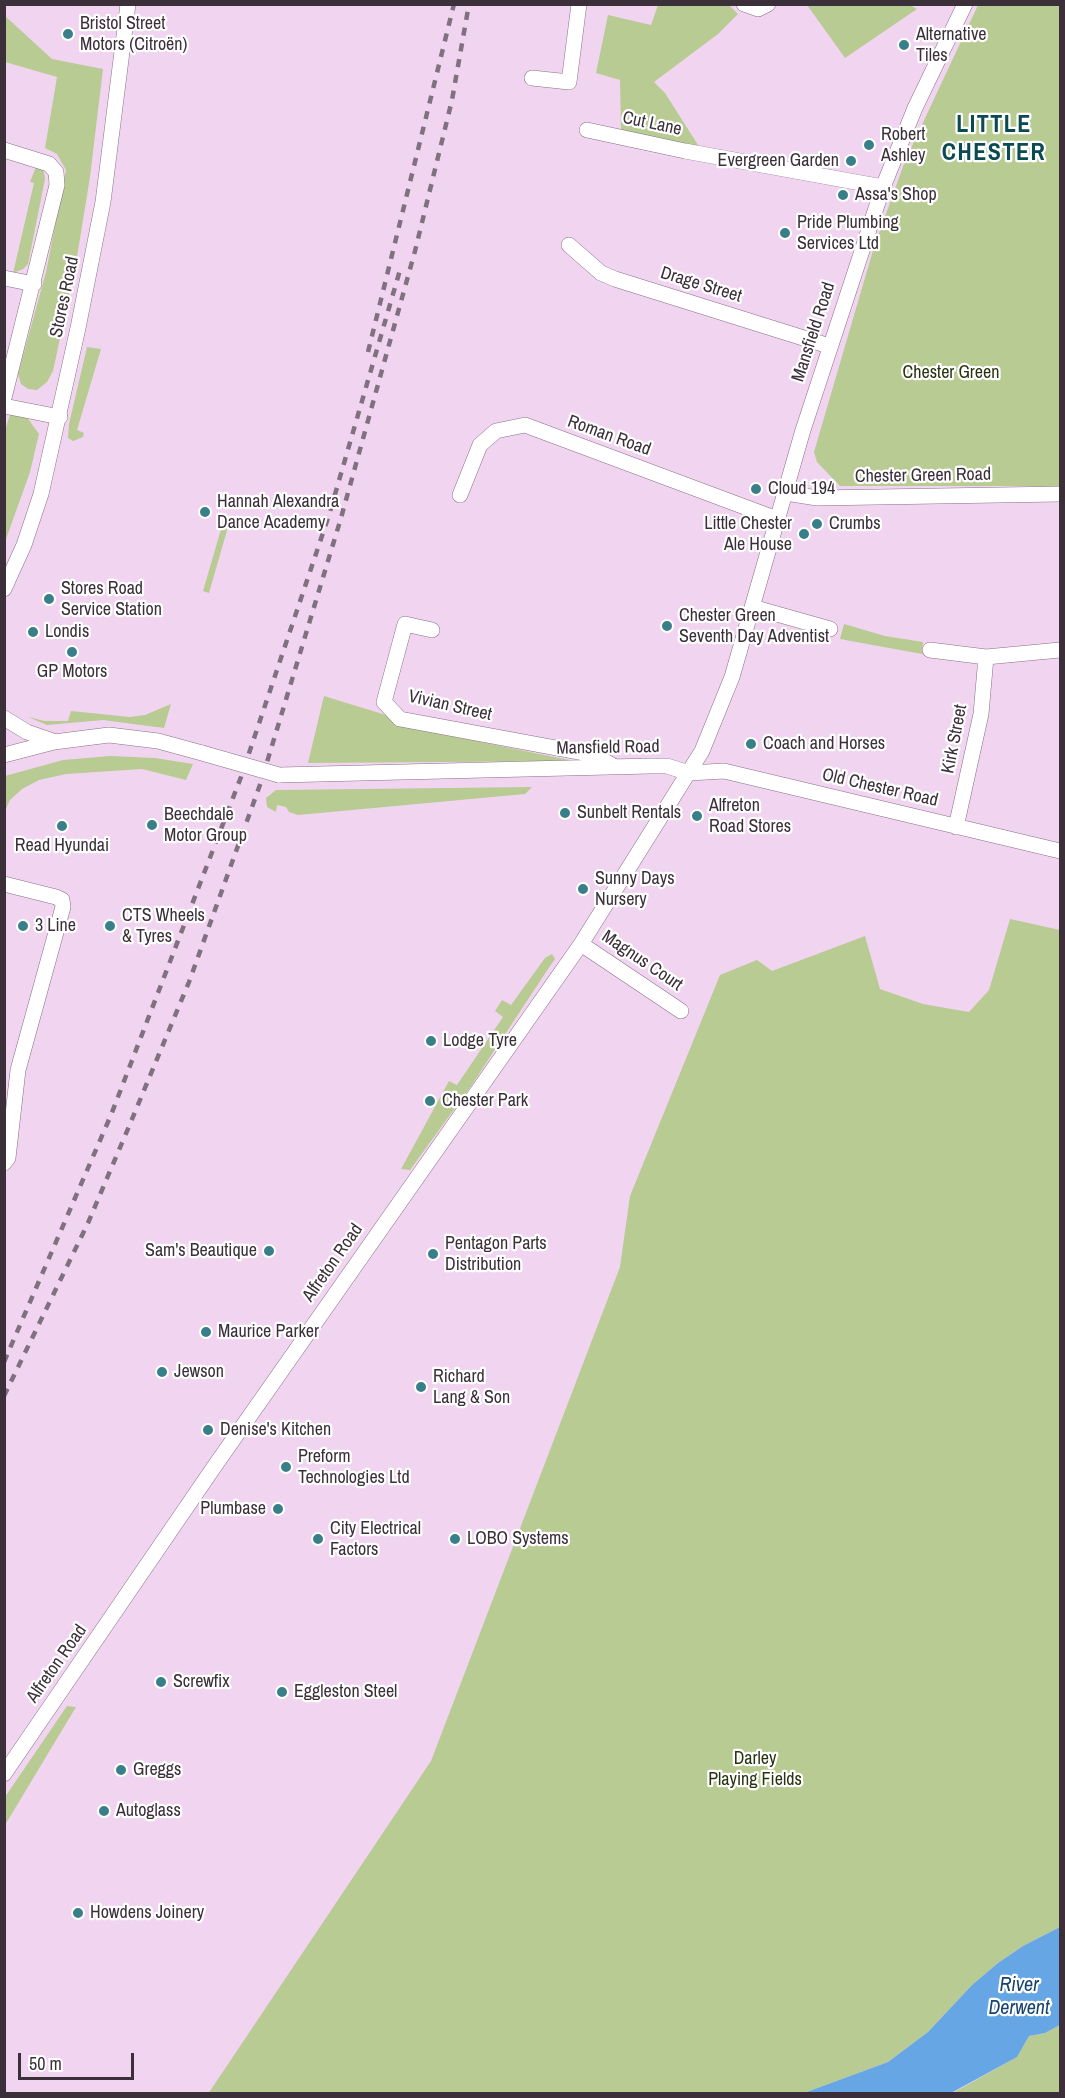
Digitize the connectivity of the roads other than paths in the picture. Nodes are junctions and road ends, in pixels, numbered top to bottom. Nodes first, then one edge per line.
1 (128, 4) edge
2 (579, 4) edge
3 (744, 4) edge
4 (768, 4) edge
5 (965, 4) edge
6 (532, 78) dead end
7 (587, 130) dead end
8 (4, 150) edge
9 (883, 187) junction
10 (569, 245) dead end
11 (4, 278) edge
12 (34, 284) junction
13 (829, 346) junction
14 (4, 398) edge
15 (4, 406) edge
16 (60, 417) junction
17 (786, 493) junction
18 (1060, 494) edge
19 (460, 495) dead end
20 (777, 519) junction
21 (4, 589) edge
22 (752, 607) junction
23 (830, 629) dead end
24 (432, 630) dead end
25 (930, 650) dead end
26 (1060, 651) edge
27 (986, 657) junction
28 (4, 718) edge
29 (54, 742) junction
30 (4, 755) edge
31 (616, 767) junction
32 (689, 773) junction
33 (956, 826) junction
34 (1060, 851) edge
35 (4, 884) edge
36 (581, 944) junction
37 (681, 1011) dead end
38 (7, 1156) edge
39 (4, 1774) edge

1 - 16 street, Stores Road
2 - 6 street
3 - 4 street
5 - 9 street, Mansfield Road
7 - 9 street, Cut Lane
8 - 12 street
9 - 13 street, Mansfield Road
10 - 13 street, Drage Street
11 - 12 street
12 - 14 street
13 - 17 street, Mansfield Road
15 - 16 street
16 - 21 street, Stores Road
17 - 18 street, Chester Green Road
17 - 20 street, Mansfield Road
19 - 20 street, Roman Road
20 - 22 street, Mansfield Road
22 - 23 street
22 - 32 street, Mansfield Road
24 - 31 street, Vivian Street
25 - 27 street
26 - 27 street
27 - 33 street, Kirk Street
28 - 29 street
29 - 30 street, Mansfield Road
29 - 31 street, Mansfield Road, bridge
31 - 32 street, Mansfield Road
32 - 33 street, Old Chester Road
32 - 36 street, Alfreton Road
33 - 34 street, Old Chester Road
35 - 38 street
36 - 37 street, Magnus Court
36 - 39 street, Alfreton Road

